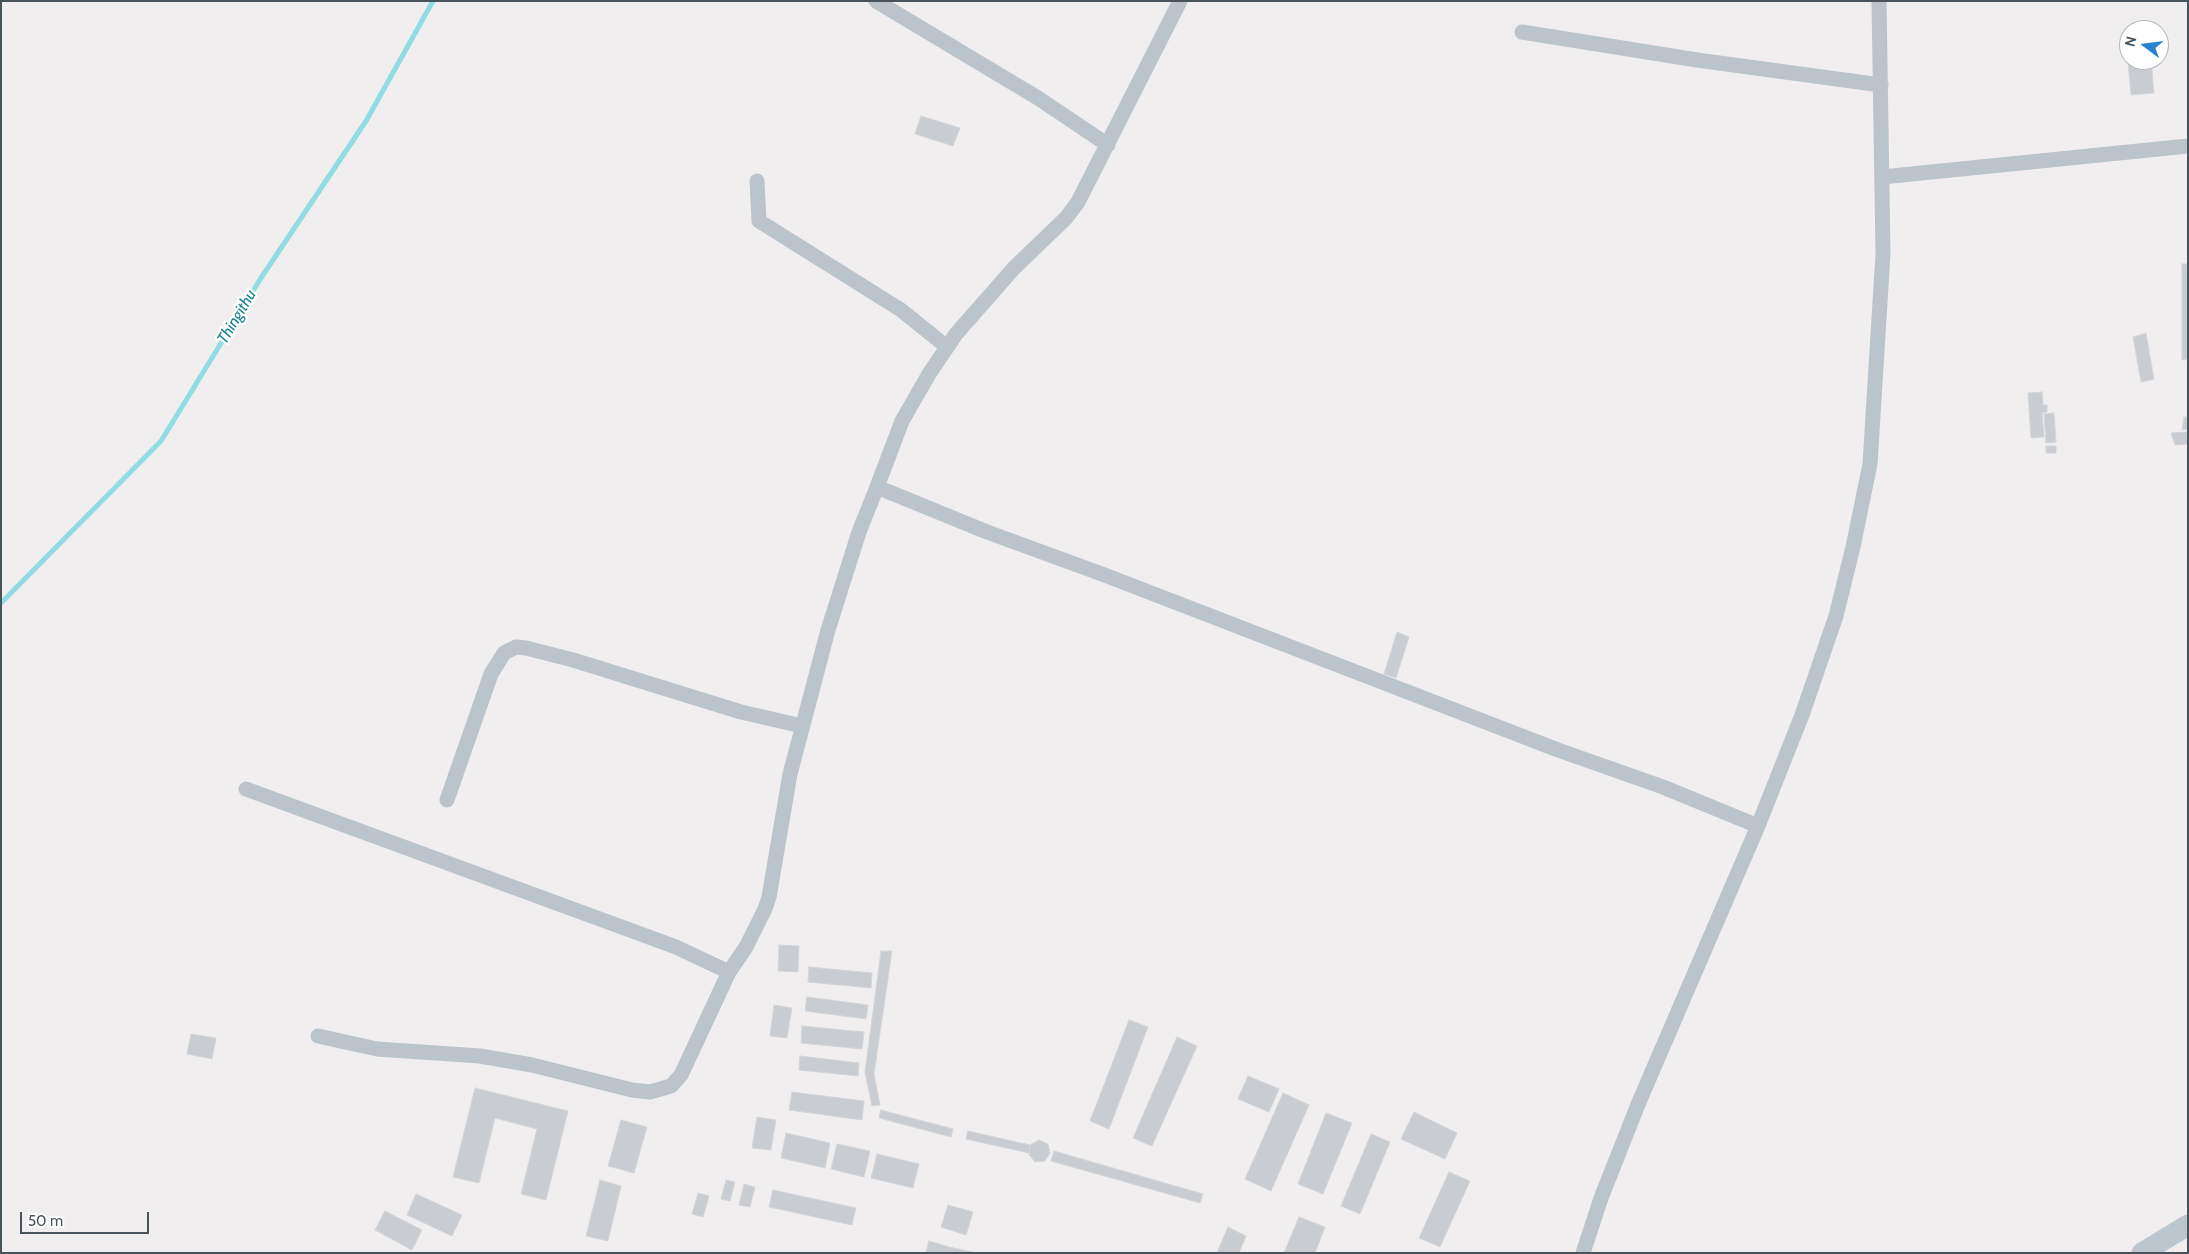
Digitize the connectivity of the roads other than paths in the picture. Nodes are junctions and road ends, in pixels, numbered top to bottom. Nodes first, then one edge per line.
1 (876, 1) edge
2 (1180, 1) edge
3 (1879, 1) edge
4 (1522, 32) dead end
5 (1881, 85) junction
6 (1108, 145) junction
7 (2188, 146) edge
8 (1882, 177) junction
9 (758, 181) dead end
10 (947, 347) junction
11 (877, 487) junction
12 (802, 726) junction
13 (246, 789) dead end
14 (447, 800) dead end
15 (1758, 826) junction
16 (729, 972) junction
17 (318, 1036) dead end
18 (2188, 1225) edge
19 (1583, 1253) edge
20 (2142, 1253) edge

1 - 6 street
2 - 6 street
3 - 5 street
4 - 5 street
5 - 8 street
6 - 10 street
7 - 8 street
8 - 15 street
9 - 10 street
10 - 11 street
11 - 12 street
11 - 15 street
12 - 14 street
12 - 16 street
13 - 16 street
15 - 19 street
16 - 17 street
18 - 20 main road

